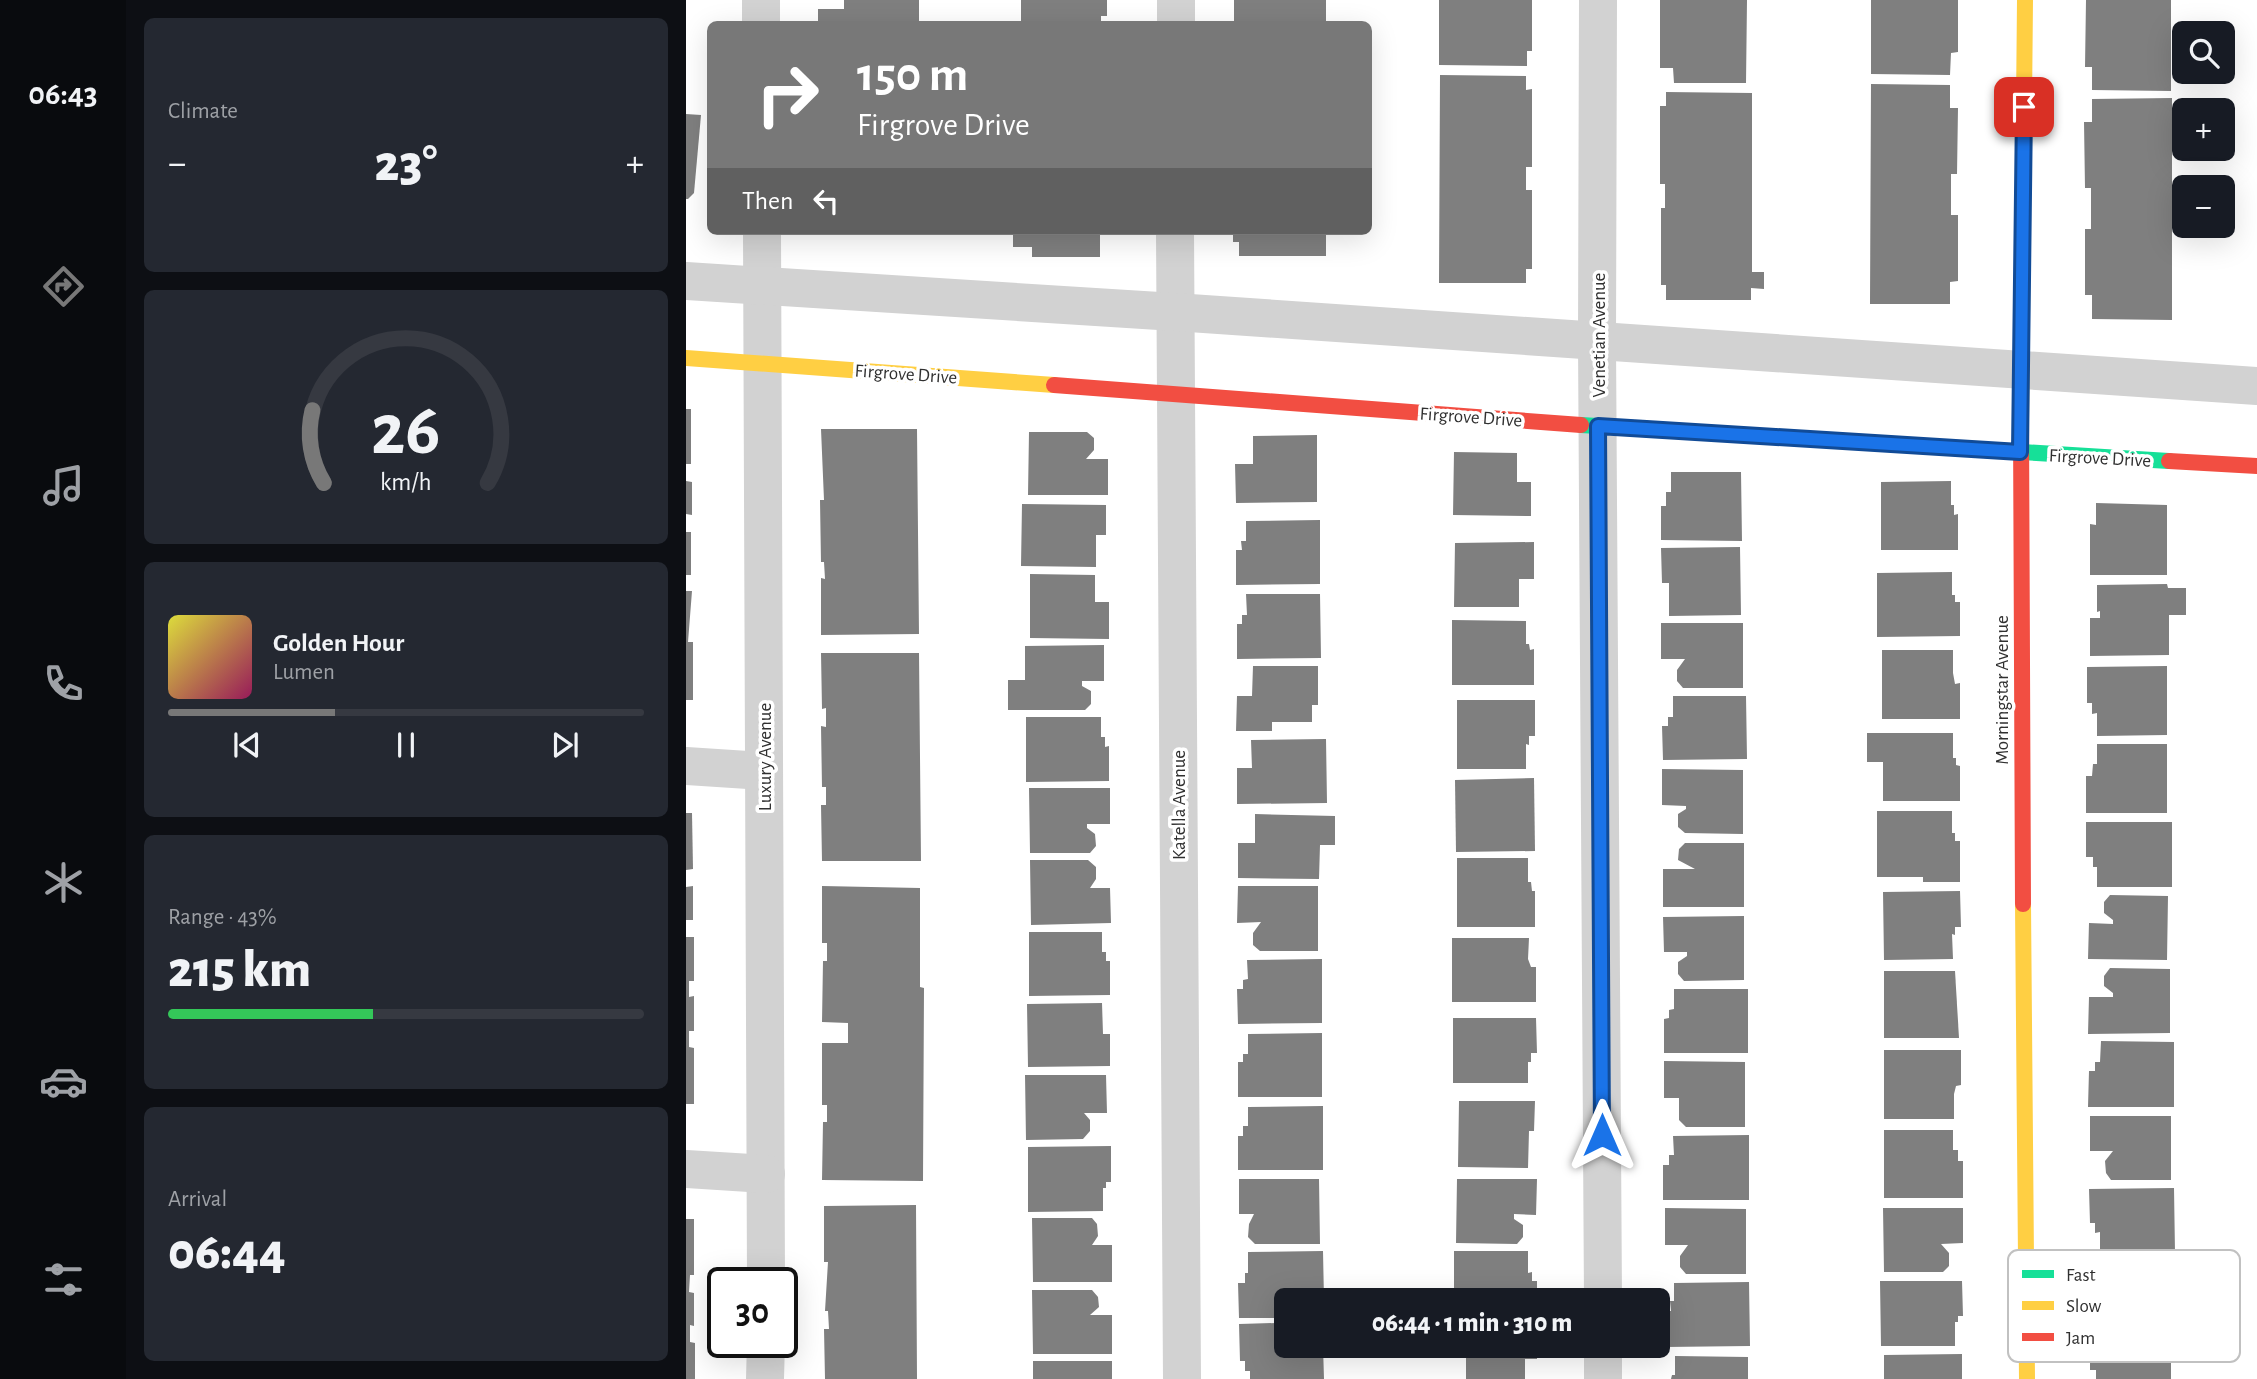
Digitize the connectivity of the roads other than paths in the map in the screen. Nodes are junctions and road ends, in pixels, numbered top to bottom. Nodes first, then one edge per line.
1 (761, 0) edge
2 (1176, 0) edge
3 (1598, 0) edge
4 (2025, 0) edge
5 (761, 21) edge
6 (1175, 21) edge
7 (762, 235) edge
8 (1175, 235) edge
9 (686, 281) edge
10 (762, 287) junction
11 (1175, 312) junction
12 (1597, 342) junction
13 (686, 358) edge
14 (763, 363) junction
15 (2023, 369) junction
16 (2257, 386) edge
17 (1175, 393) junction
18 (1598, 426) junction
19 (2020, 452) junction
20 (2257, 466) edge
21 (686, 766) edge
22 (764, 771) junction
23 (686, 1169) edge
24 (766, 1174) junction
25 (2026, 1250) edge
26 (766, 1267) edge
27 (1602, 1288) edge
28 (766, 1358) edge
29 (1603, 1358) edge
30 (765, 1379) edge
31 (1182, 1379) edge
32 (1603, 1379) edge

1 - 5 street
2 - 6 street
3 - 12 street, Venetian Avenue
4 - 15 street, Morningstar Avenue
7 - 10 street, Luxury Avenue
8 - 11 street, Katella Avenue
9 - 10 street
10 - 11 street
10 - 14 street, Luxury Avenue
11 - 12 street
11 - 17 street, Katella Avenue
12 - 15 street
12 - 18 street, Venetian Avenue
13 - 14 street, Firgrove Drive
14 - 17 street, Firgrove Drive
14 - 22 street, Luxury Avenue
15 - 16 street
15 - 19 street, Morningstar Avenue
17 - 18 street, Firgrove Drive
17 - 31 street, Katella Avenue
18 - 19 street, Firgrove Drive
18 - 27 street, Venetian Avenue
19 - 20 street, Firgrove Drive
19 - 25 street, Morningstar Avenue
21 - 22 street
22 - 24 street, Luxury Avenue
23 - 24 street
24 - 26 street, Luxury Avenue
28 - 30 street
29 - 32 street

